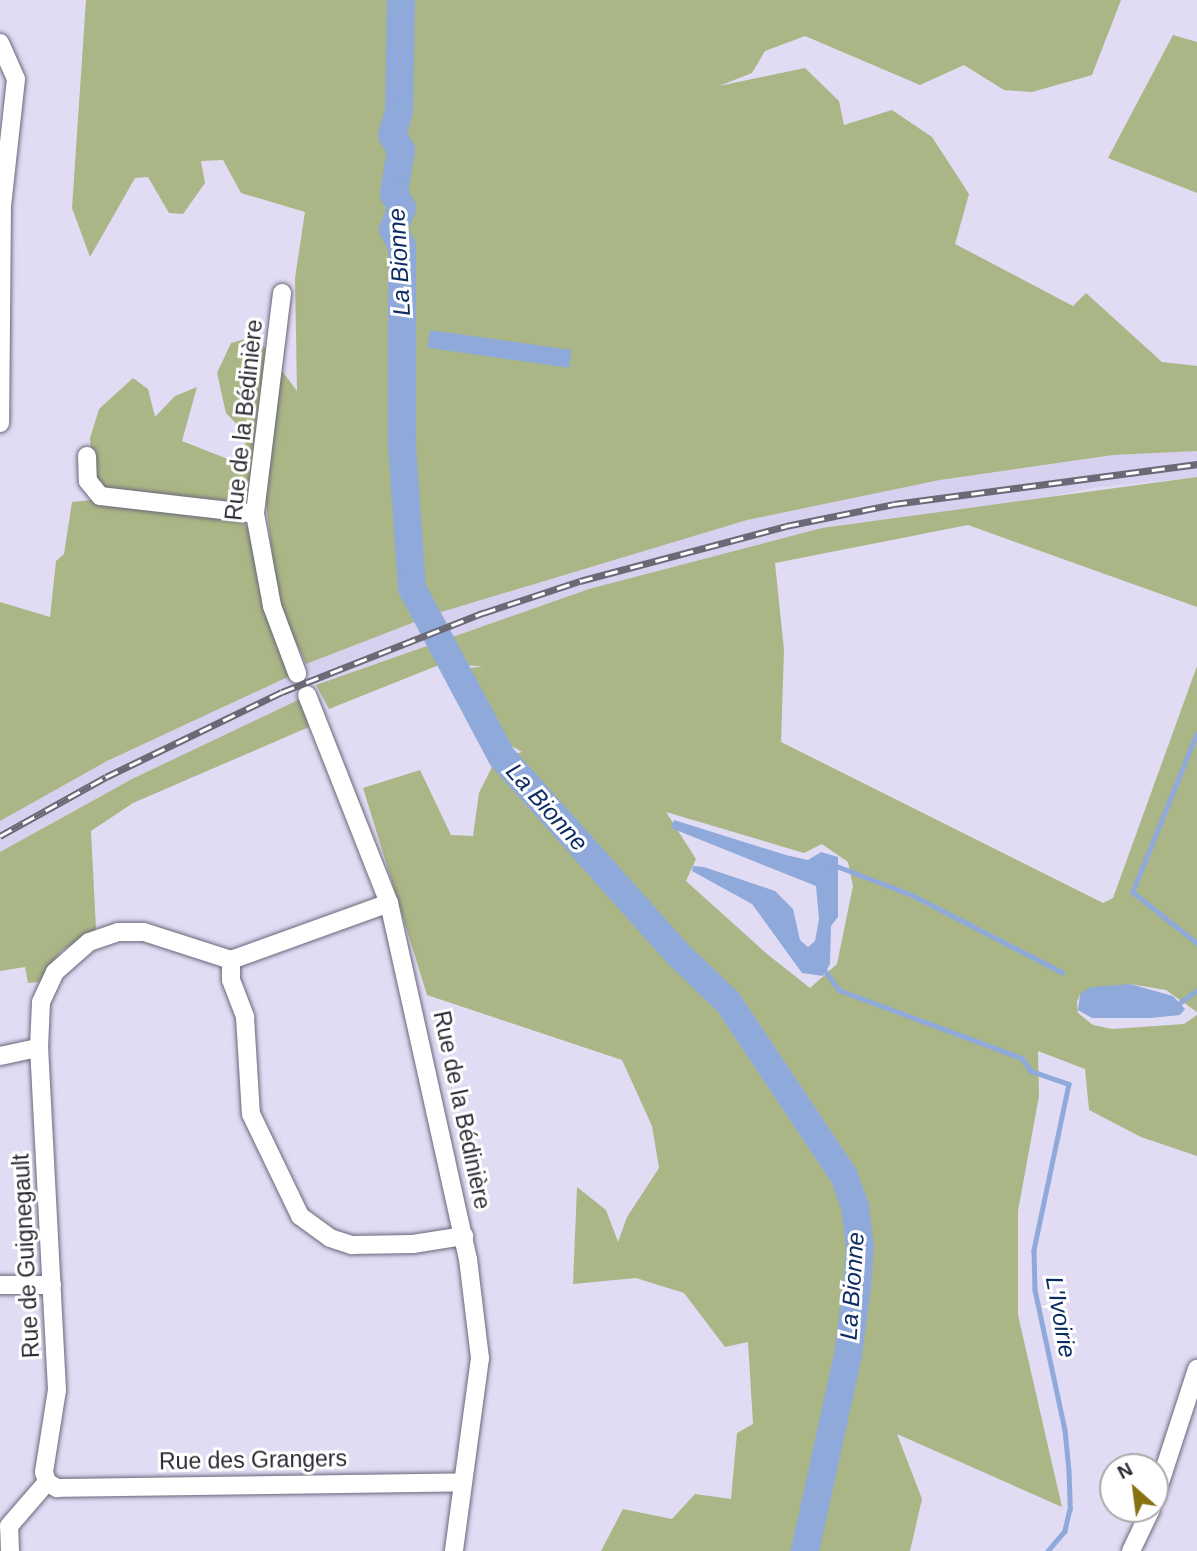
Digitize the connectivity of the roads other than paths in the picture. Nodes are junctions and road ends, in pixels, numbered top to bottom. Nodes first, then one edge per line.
1 (0, 43) edge
2 (1, 264) edge
3 (282, 293) dead end
4 (0, 423) edge
5 (86, 456) dead end
6 (255, 514) junction
7 (297, 673) dead end
8 (307, 695) dead end
9 (389, 903) junction
10 (231, 960) junction
11 (39, 1048) junction
12 (0, 1056) edge
13 (464, 1236) junction
14 (0, 1284) edge
15 (52, 1285) junction
16 (1197, 1369) edge
17 (1169, 1455) edge
18 (47, 1482) junction
19 (463, 1482) junction
20 (1145, 1523) edge
21 (4, 1525) edge
22 (10, 1551) edge
23 (454, 1551) edge
24 (1132, 1551) edge

1 - 2 street
2 - 4 street
3 - 6 street, Rue de la Bédinière
5 - 6 street
6 - 7 street, Rue de la Bédinière
8 - 9 street, Rue de la Bédinière
9 - 10 street
9 - 13 street, Rue de la Bédinière
10 - 11 street, Rue de Guignegault
10 - 13 street
11 - 12 street
11 - 15 street, Rue de Guignegault
13 - 19 street, Rue de la Bédinière
14 - 15 street
15 - 18 street, Rue de Guignegault
16 - 17 street
18 - 19 street, Rue des Grangers
18 - 21 street
19 - 23 street, Rue de la Bédinière
20 - 24 street
21 - 22 street

